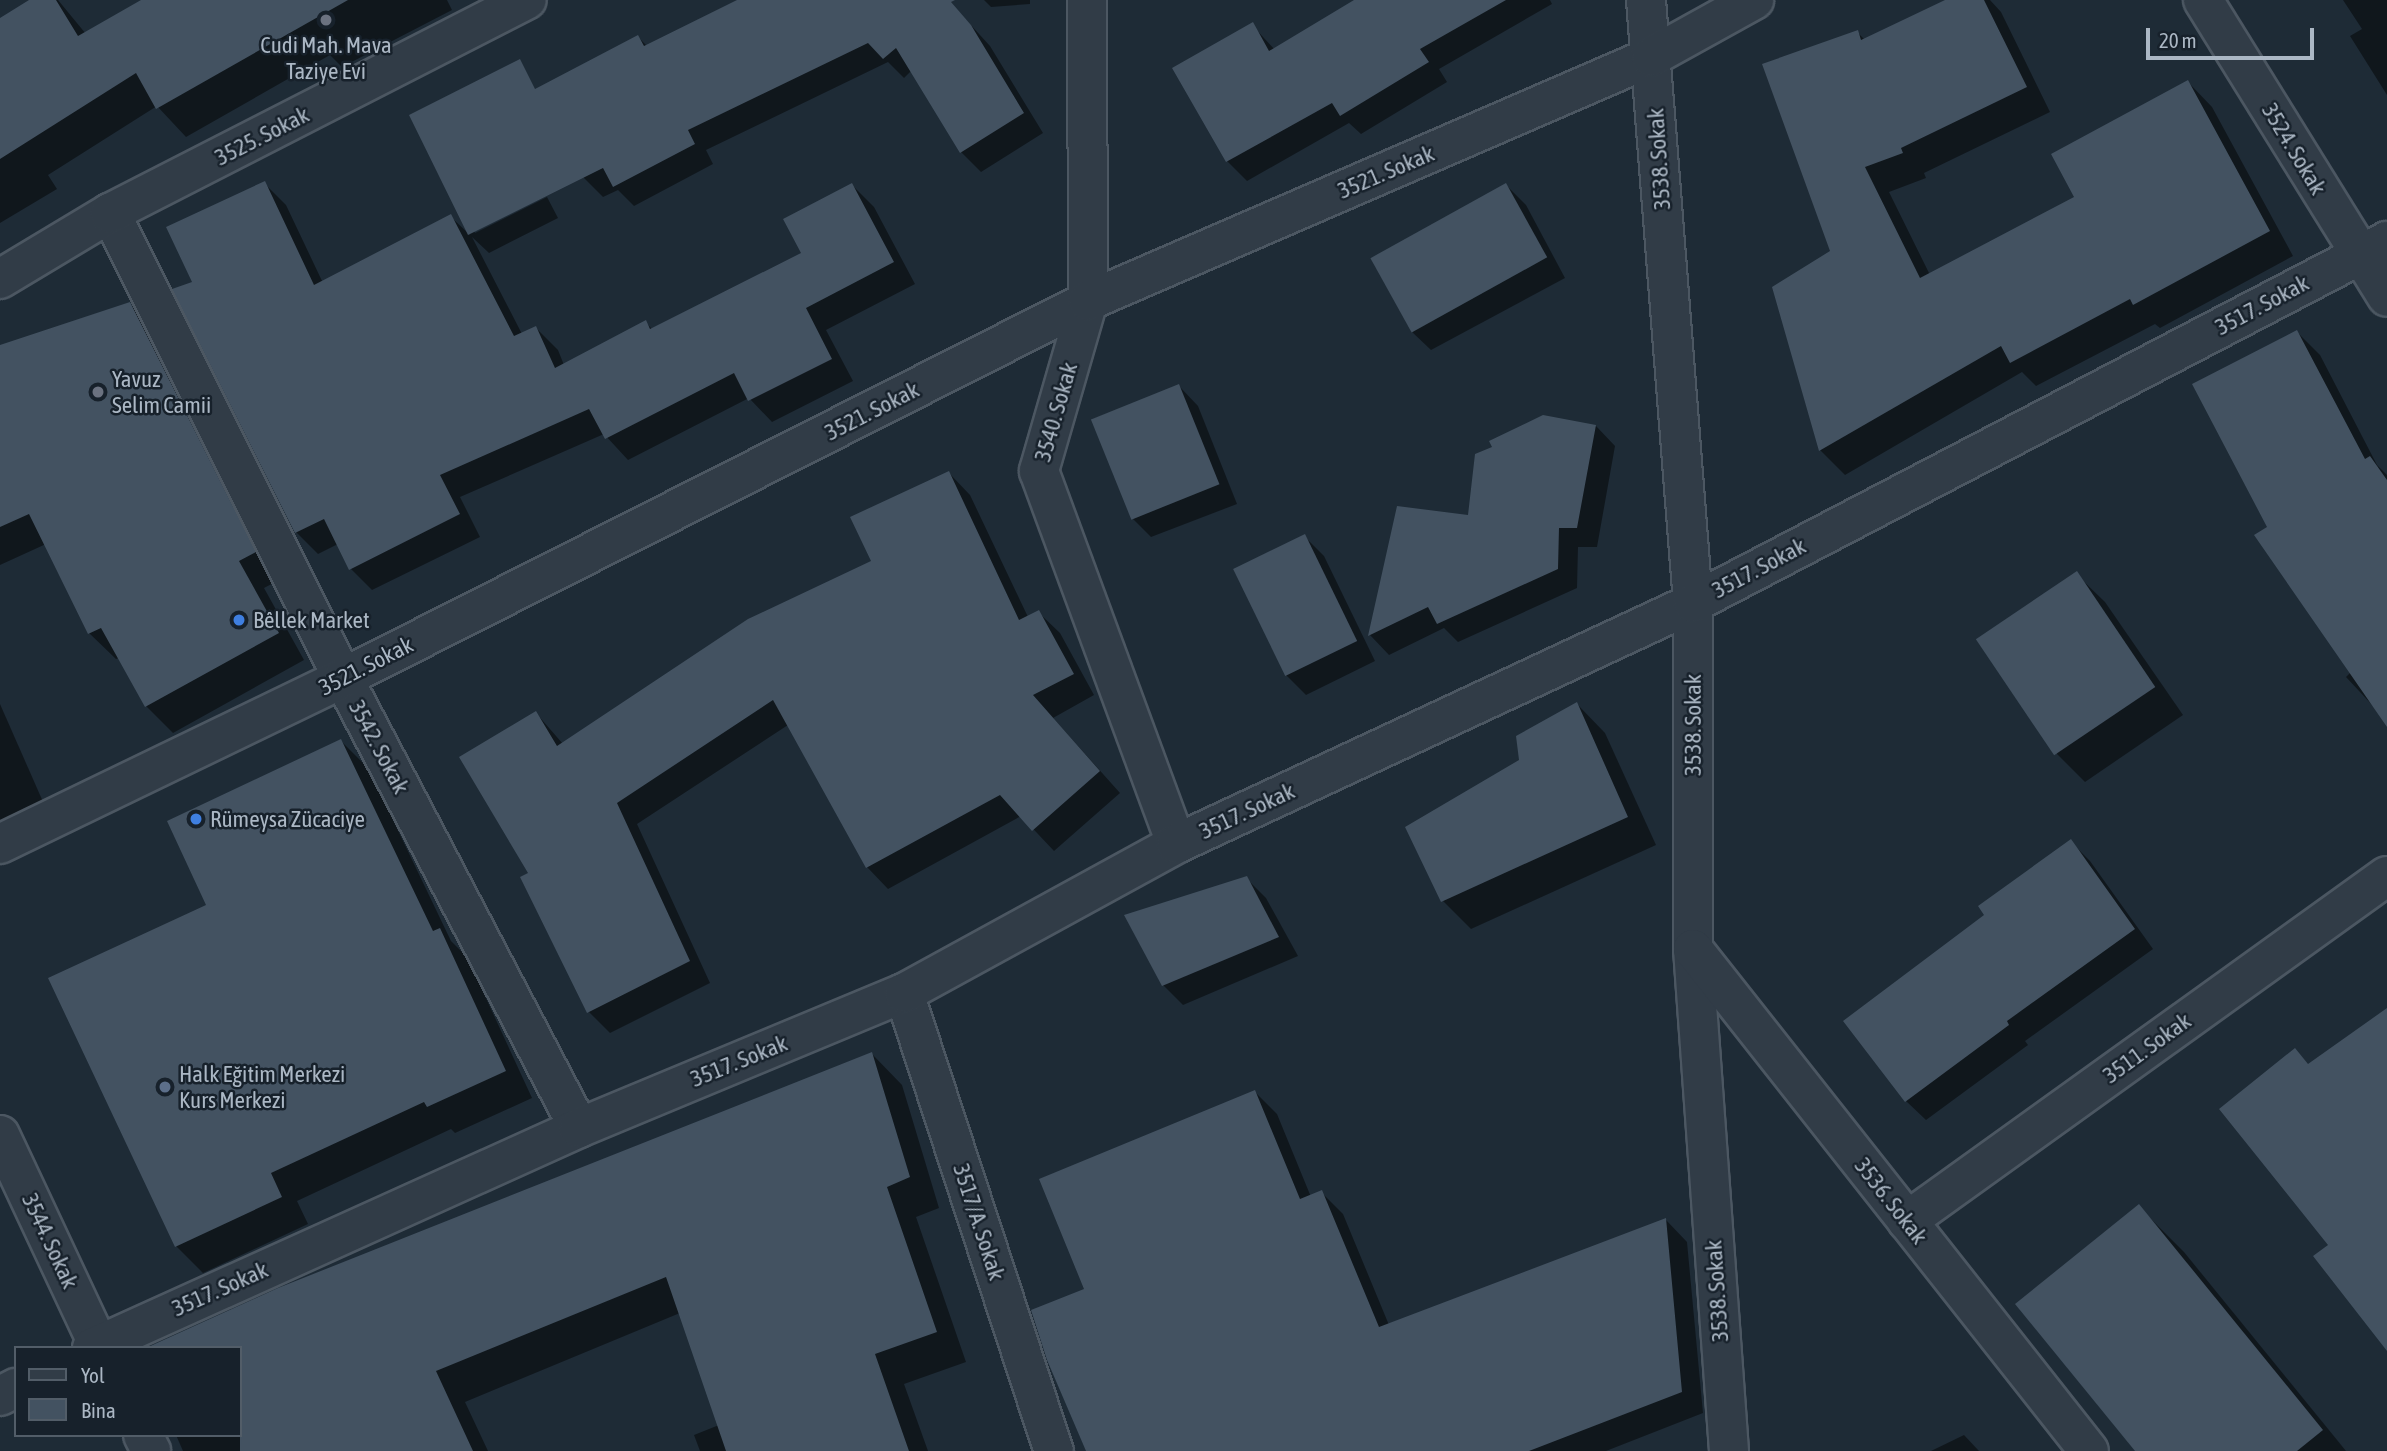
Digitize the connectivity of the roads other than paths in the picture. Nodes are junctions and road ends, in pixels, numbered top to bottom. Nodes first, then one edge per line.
1 (527, 0) edge
2 (1087, 0) edge
3 (1646, 0) edge
4 (1754, 0) edge
5 (2203, 0) edge
6 (1651, 57) junction
7 (110, 213) junction
8 (2373, 248) edge
9 (0, 279) edge
10 (2387, 297) edge
11 (1088, 302) junction
12 (1693, 603) junction
13 (343, 678) junction
14 (0, 844) edge
15 (1176, 844) junction
16 (2387, 876) edge
17 (1693, 949) junction
18 (904, 993) junction
19 (579, 1128) junction
20 (0, 1135) edge
21 (1907, 1221) junction
22 (97, 1346) edge
23 (99, 1346) edge
24 (1054, 1451) edge
25 (1729, 1451) edge
26 (2089, 1451) edge

1 - 7 street, 3525. Sokak
2 - 11 street, 3540. Sokak
3 - 6 street, 3538. Sokak
4 - 6 street, 3521. Sokak
5 - 8 street, 3524. Sokak
6 - 11 street, 3521. Sokak
6 - 12 street, 3538. Sokak
7 - 9 street, 3525. Sokak
7 - 13 street, 3542. Sokak
8 - 10 street, 3524. Sokak
8 - 12 street, 3517. Sokak
11 - 13 street, 3521. Sokak
11 - 15 street, 3540. Sokak
12 - 15 street, 3517. Sokak
12 - 17 street, 3538. Sokak
13 - 14 street, 3521. Sokak
13 - 19 street, 3542. Sokak
15 - 18 street, 3517. Sokak
16 - 21 street, 3511. Sokak
17 - 21 street, 3536. Sokak
17 - 25 street, 3538. Sokak
18 - 19 street, 3517. Sokak
18 - 24 street, 3517/A. Sokak
19 - 23 street, 3517. Sokak
20 - 22 street, 3544. Sokak
21 - 26 street, 3536. Sokak

